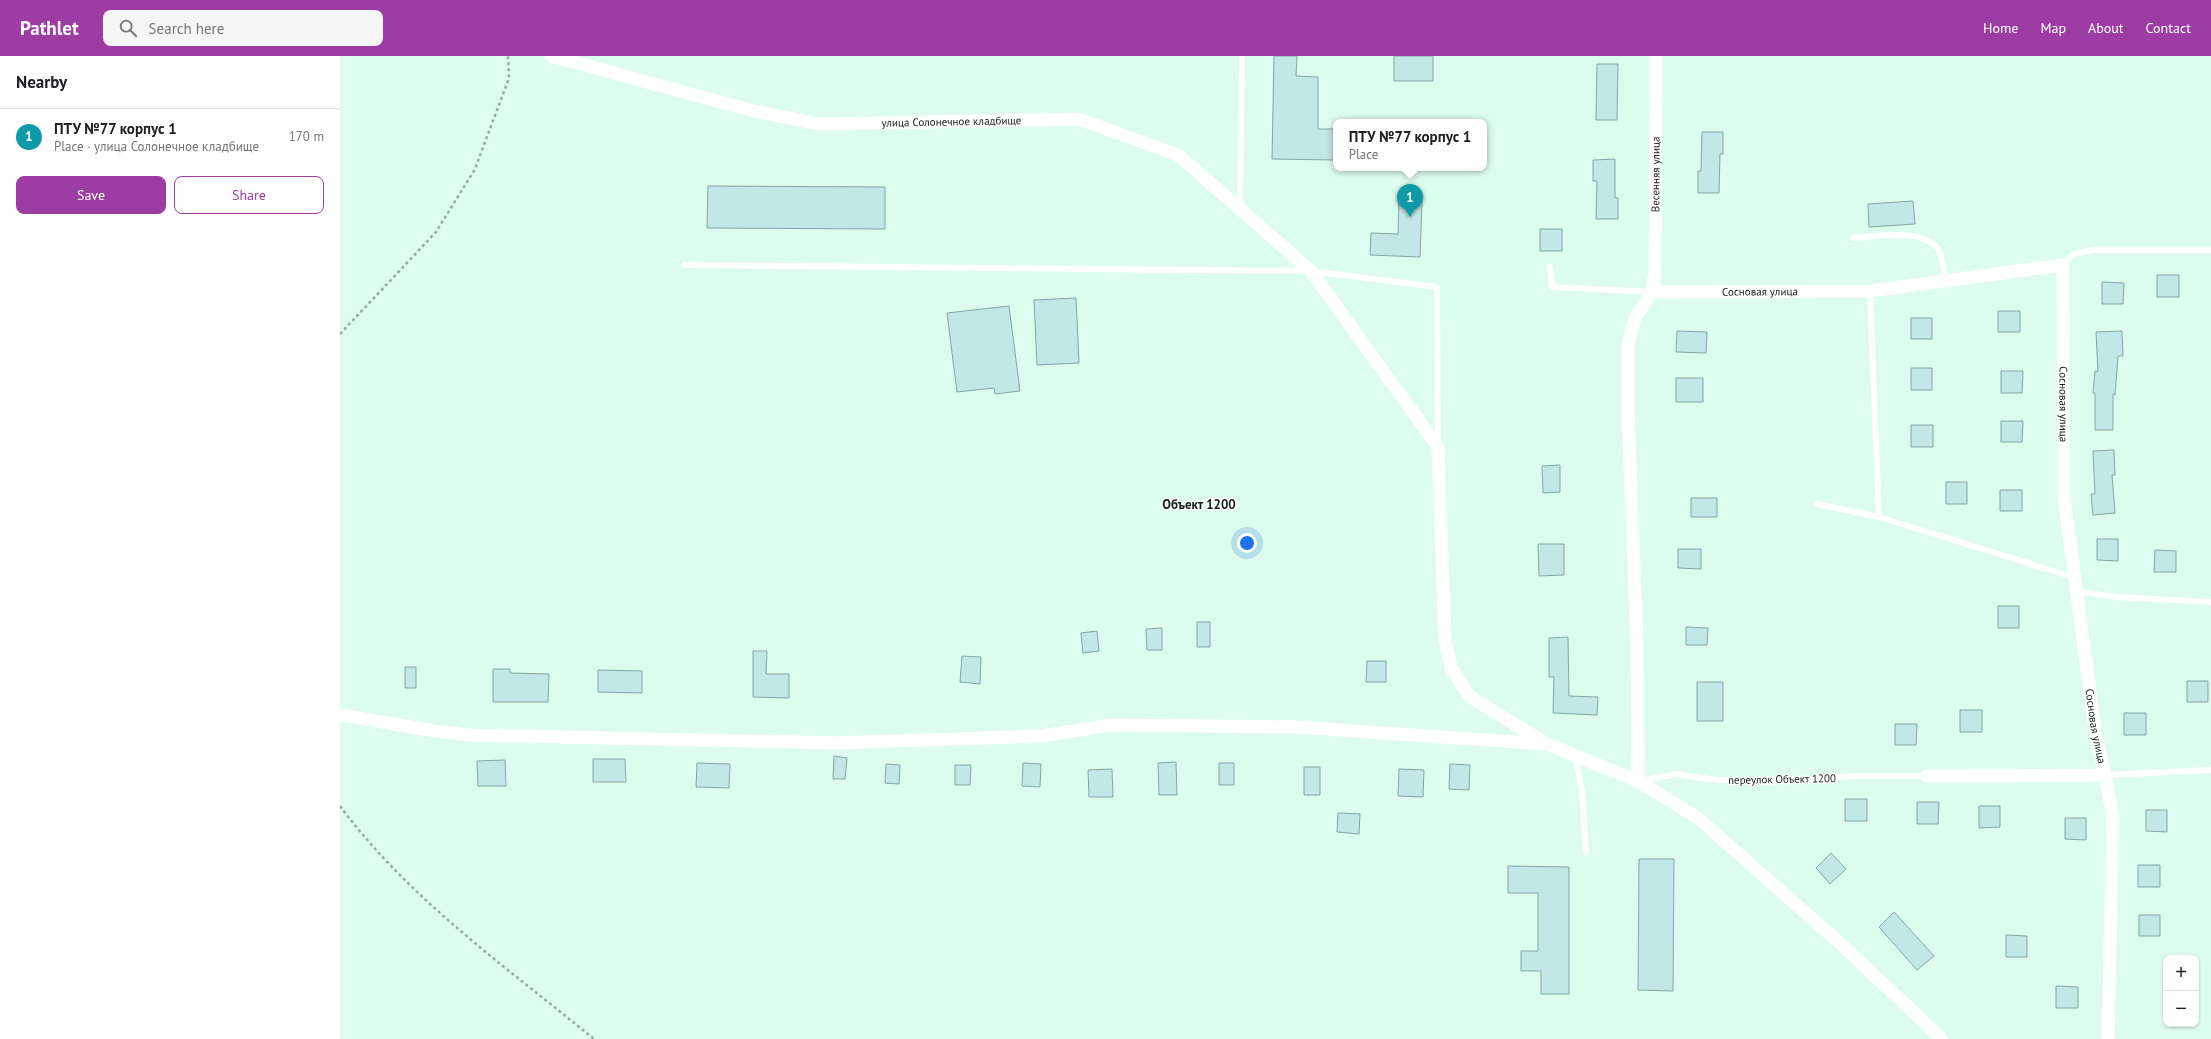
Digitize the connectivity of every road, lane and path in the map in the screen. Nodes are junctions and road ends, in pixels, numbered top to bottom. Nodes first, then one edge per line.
1 (508, 56) edge
2 (551, 56) edge
3 (1242, 56) edge
4 (1656, 56) edge
5 (1240, 208) junction
6 (1853, 238) dead end
7 (2211, 250) edge
8 (684, 265) dead end
9 (2063, 265) junction
10 (1550, 267) dead end
11 (1311, 271) junction
12 (1945, 281) junction
13 (1870, 291) junction
14 (1652, 292) junction
15 (340, 334) edge
16 (1438, 447) junction
17 (1817, 504) dead end
18 (1879, 517) junction
19 (2073, 577) junction
20 (2075, 591) junction
21 (2211, 602) edge
22 (340, 715) edge
23 (1547, 744) junction
24 (1575, 756) junction
25 (2211, 770) edge
26 (2105, 775) junction
27 (1927, 776) joint
28 (1638, 781) junction
29 (340, 806) edge
30 (1586, 852) dead end
31 (594, 1039) edge
32 (1942, 1039) edge
33 (2108, 1039) edge

1 - 15 path
2 - 5 street, улица Солонечное кладбище
3 - 5 lane
4 - 14 street, Весенняя улица
5 - 11 street, улица Солонечное кладбище
6 - 12 lane
7 - 9 lane
8 - 11 lane
9 - 12 street, Сосновая улица
9 - 19 street, Сосновая улица
10 - 14 lane
11 - 16 street, улица Солонечное кладбище
11 - 16 lane
12 - 13 street, Сосновая улица
13 - 14 street, Сосновая улица
13 - 18 lane
14 - 28 street
16 - 23 street
17 - 18 lane
18 - 19 lane
19 - 20 street, Сосновая улица
20 - 21 lane
20 - 26 street, Сосновая улица
22 - 23 street
23 - 24 street
24 - 28 street
24 - 30 lane
25 - 26 lane
26 - 27 street, Сосновая улица
26 - 33 street
27 - 28 lane, переулок Объект 1200
28 - 32 street
29 - 31 path

